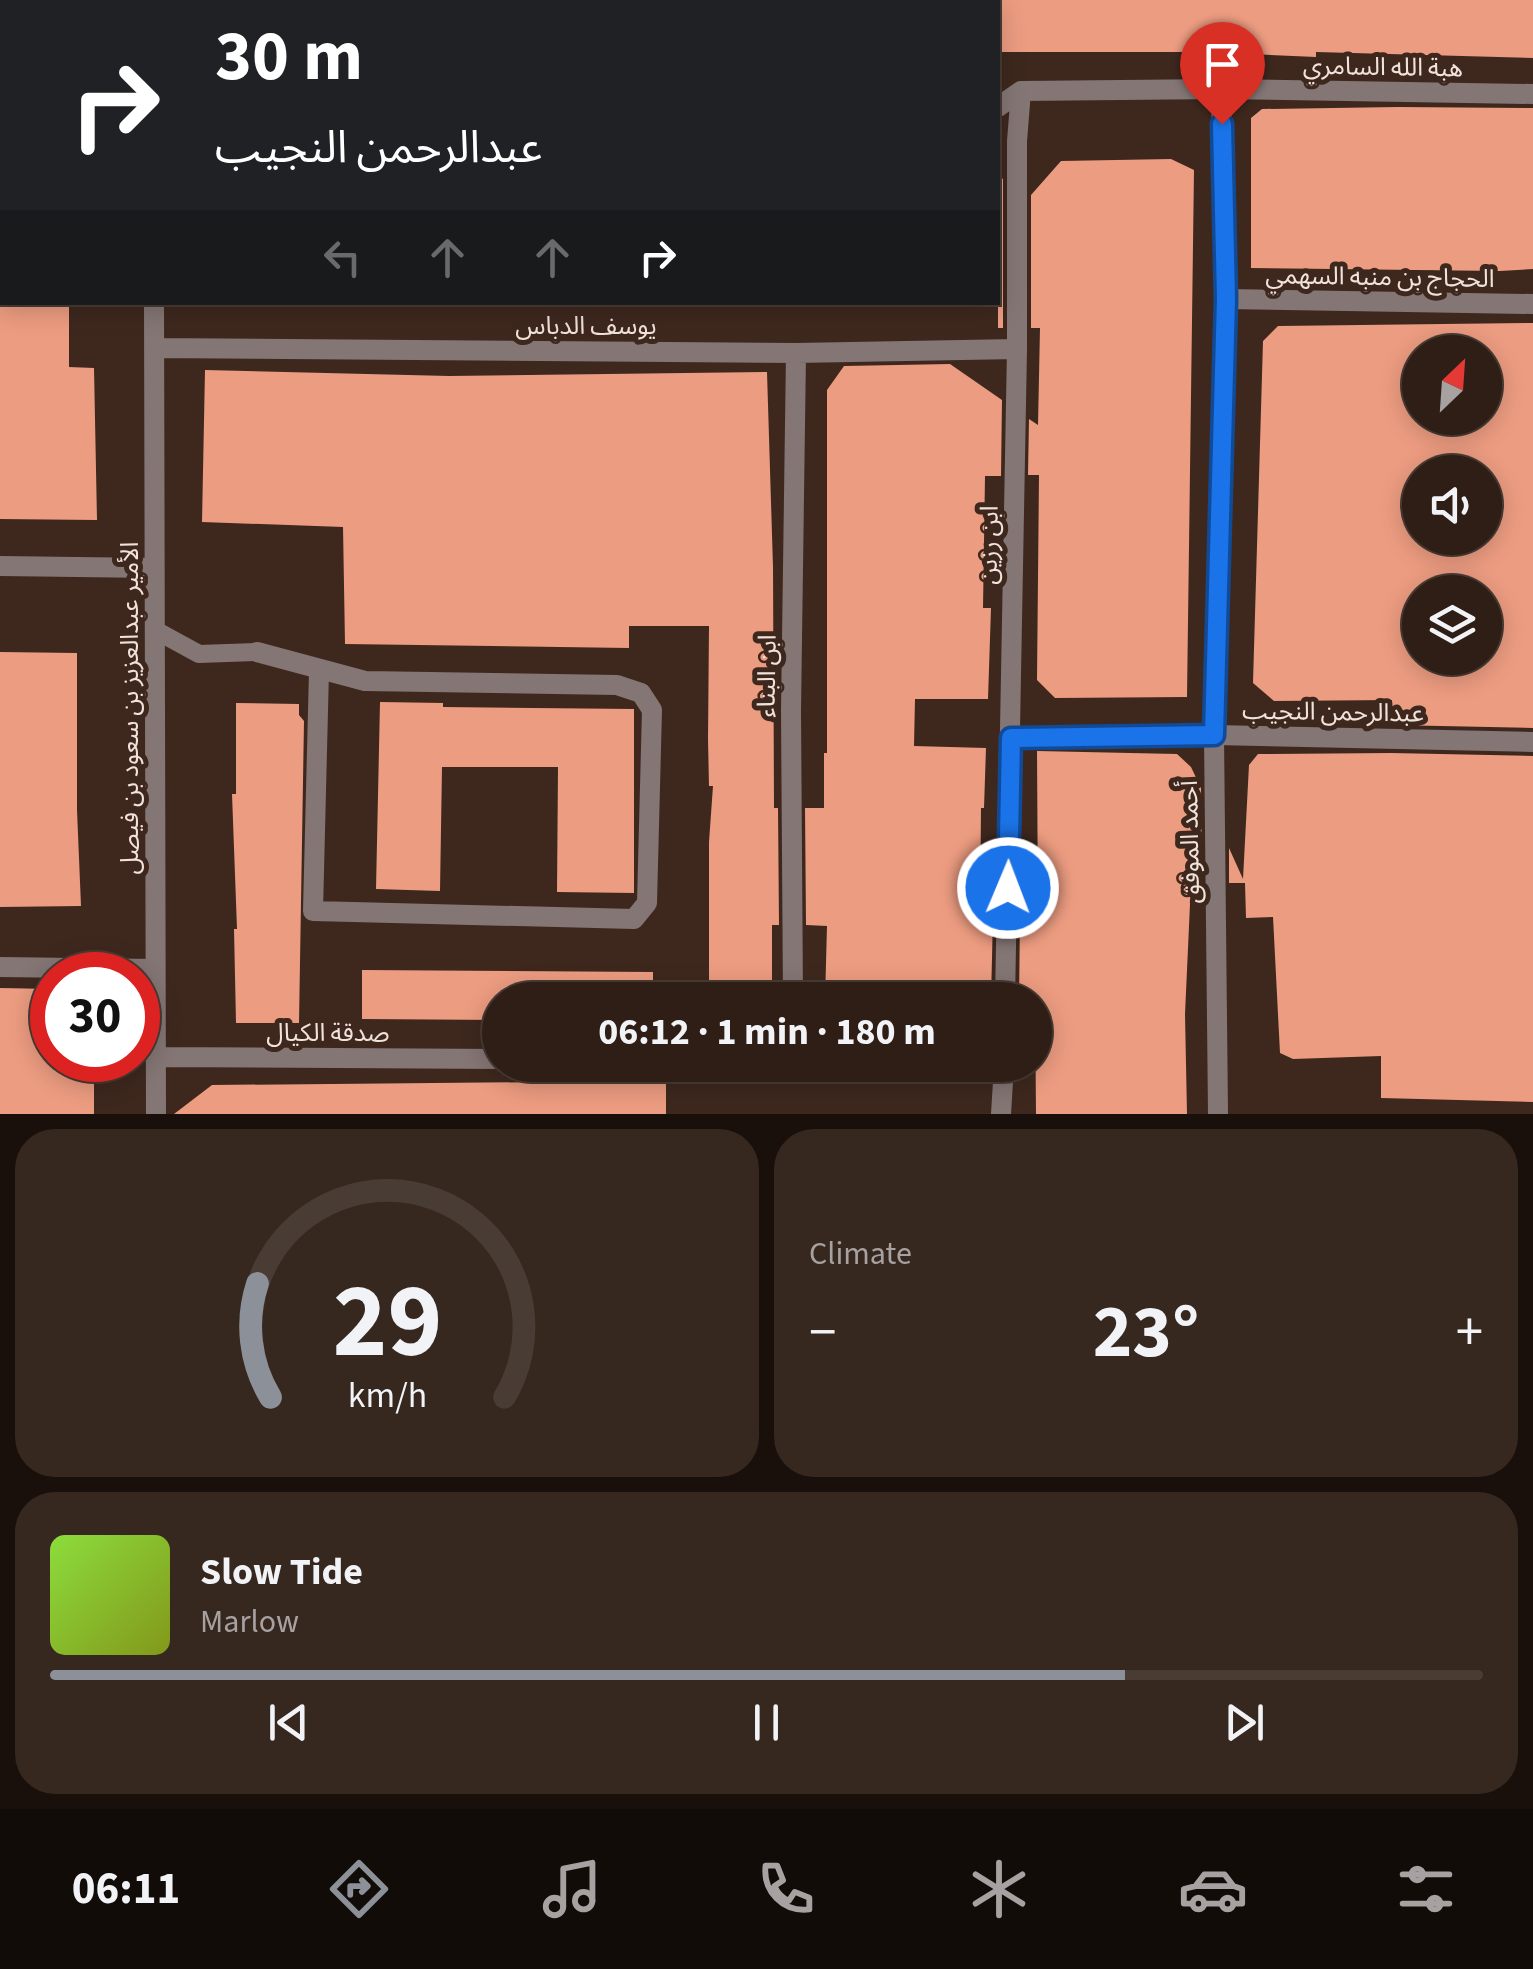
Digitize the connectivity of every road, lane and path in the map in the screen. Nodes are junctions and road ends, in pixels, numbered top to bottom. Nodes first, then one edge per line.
1 (1220, 89) junction
2 (1020, 91) junction
3 (1533, 94) edge
4 (1000, 106) edge
5 (1007, 140) edge
6 (1226, 299) junction
7 (1533, 304) edge
8 (154, 305) edge
9 (156, 348) junction
10 (1016, 349) junction
11 (796, 353) junction
12 (0, 566) edge
13 (154, 568) junction
14 (155, 630) junction
15 (257, 652) joint
16 (319, 671) junction
17 (1214, 735) junction
18 (1011, 738) junction
19 (1533, 742) edge
20 (155, 952) edge
21 (0, 967) edge
22 (30, 967) edge
23 (793, 982) edge
24 (1005, 982) edge
25 (160, 1056) edge
26 (482, 1059) edge
27 (156, 1082) edge
28 (1003, 1082) edge
29 (156, 1114) edge
30 (1001, 1114) edge
31 (1218, 1114) edge

1 - 2 street, هبة الله السامري
1 - 3 street, هبة الله السامري
1 - 6 street, أحمد الموفق
2 - 4 street
2 - 5 street, ابن رزين
5 - 10 street, ابن رزين
6 - 7 street, الحجاج بن منبه السهمي
6 - 17 street, أحمد الموفق
8 - 9 street, الأمير عبدالعزيز بن سعود بن فيصل
9 - 11 street, يوسف الدباس
9 - 13 street, الأمير عبدالعزيز بن سعود بن فيصل
10 - 11 street, يوسف الدباس
10 - 18 street, ابن رزين
11 - 23 street, ابن البناء
12 - 13 street
13 - 14 street, الأمير عبدالعزيز بن سعود بن فيصل
14 - 15 lane
14 - 20 street, الأمير عبدالعزيز بن سعود بن فيصل
15 - 16 street
16 - 16 street
17 - 18 street, عبدالرحمن النجيب
17 - 19 street, عبدالرحمن النجيب
17 - 31 street, أحمد الموفق
18 - 24 street, ابن رزين
21 - 22 street
25 - 26 street, صدقة الكيال
27 - 29 street, الأمير عبدالعزيز بن سعود بن فيصل
28 - 30 street

